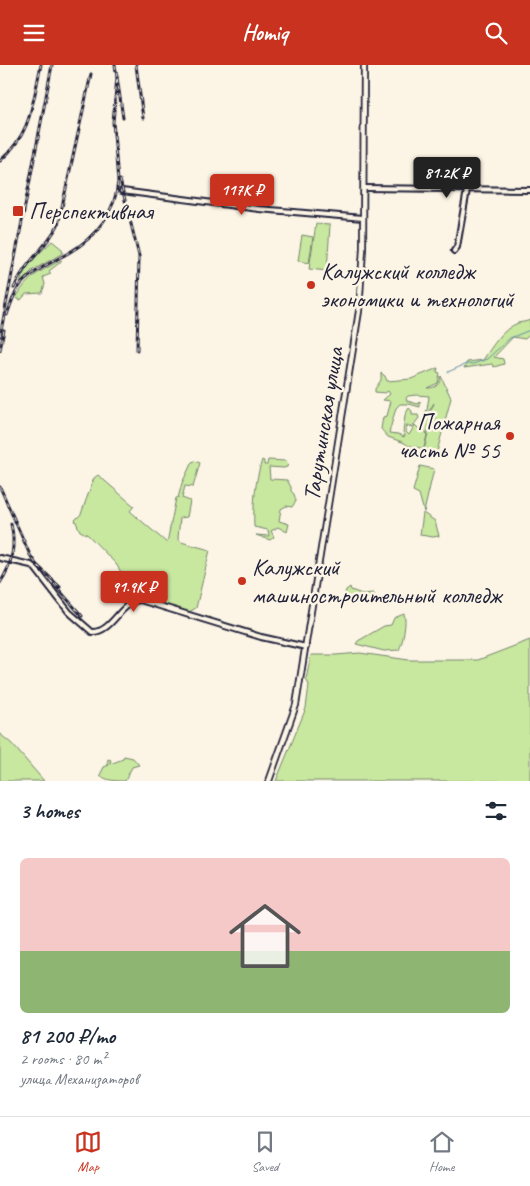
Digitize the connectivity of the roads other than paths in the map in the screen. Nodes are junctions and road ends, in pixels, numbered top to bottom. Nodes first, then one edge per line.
1 (364, 65) edge
2 (364, 188) junction
3 (467, 190) junction
4 (122, 191) dead end
5 (530, 191) edge
6 (363, 218) junction
7 (454, 251) dead end
8 (0, 558) edge
9 (306, 647) junction
10 (268, 781) edge

1 - 2 main road, Тарутинская улица
2 - 3 street
2 - 6 main road, Тарутинская улица
3 - 5 street
3 - 7 street
4 - 6 street
6 - 9 main road, Тарутинская улица
8 - 9 street
9 - 10 main road, Тарутинская улица

